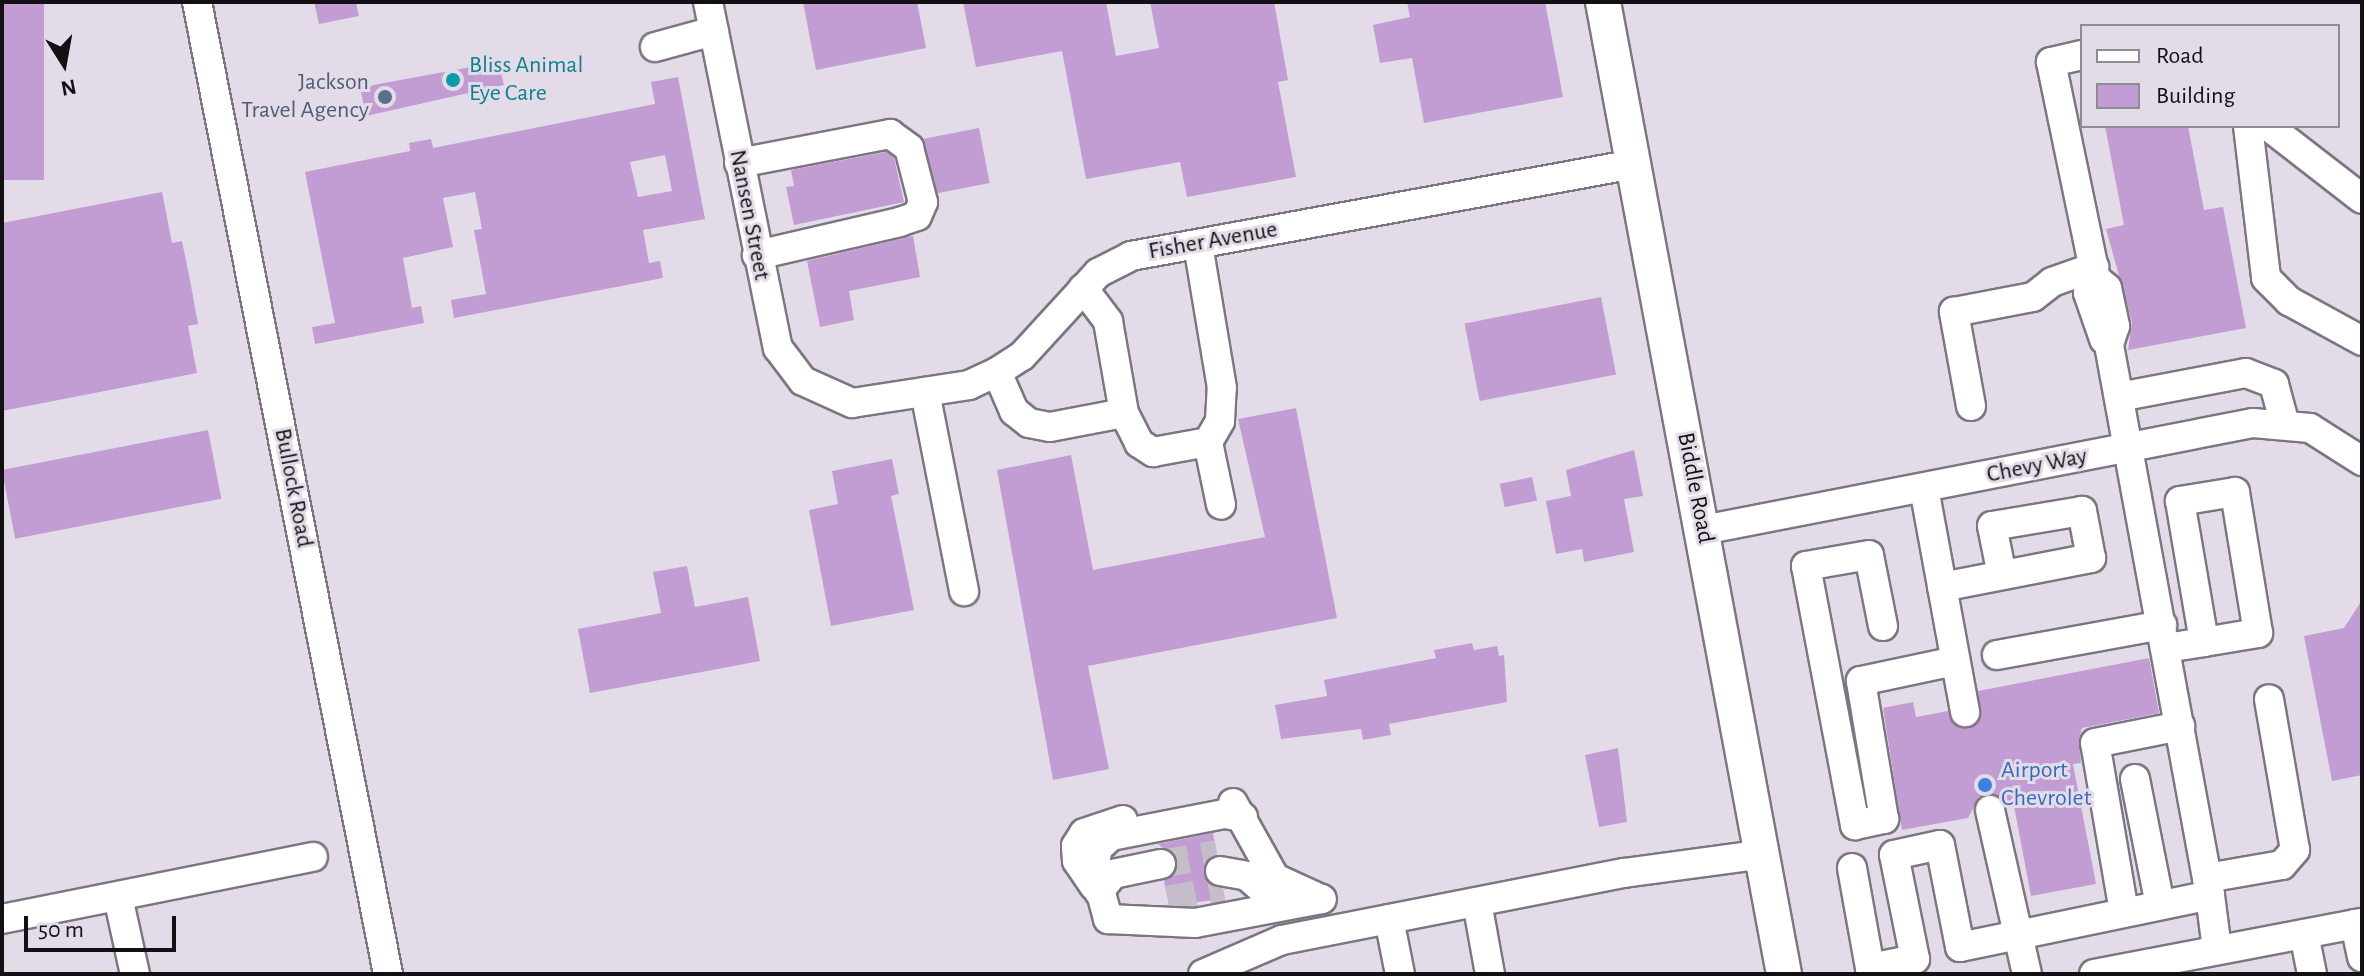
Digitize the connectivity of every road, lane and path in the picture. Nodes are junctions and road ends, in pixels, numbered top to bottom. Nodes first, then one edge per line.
1 (197, 2) edge
2 (708, 2) edge
3 (1603, 2) edge
4 (714, 31) junction
5 (655, 47) dead end
6 (2080, 55) edge
7 (2248, 128) edge
8 (2271, 128) edge
9 (739, 163) junction
10 (1634, 164) junction
11 (2362, 199) edge
12 (1198, 244) junction
13 (757, 255) junction
14 (2095, 273) junction
15 (1083, 288) junction
16 (2362, 341) edge
17 (997, 372) junction
18 (925, 392) junction
19 (2119, 397) junction
20 (836, 400) joint
21 (1971, 406) dead end
22 (1124, 413) junction
23 (2284, 421) junction
24 (1208, 442) junction
25 (2129, 448) junction
26 (2362, 461) edge
27 (1924, 488) junction
28 (1221, 505) dead end
29 (1703, 530) junction
30 (2002, 575) dead end
31 (1942, 587) junction
32 (964, 591) dead end
33 (1883, 626) dead end
34 (2164, 636) junction
35 (2204, 642) junction
36 (1997, 655) dead end
37 (1955, 661) junction
38 (2269, 699) dead end
39 (1965, 712) dead end
40 (2180, 726) junction
41 (2135, 779) dead end
42 (1990, 810) dead end
43 (1764, 854) junction
44 (313, 857) dead end
45 (1852, 868) dead end
46 (1165, 882) tunnel mouth
47 (2209, 887) junction
48 (1099, 892) junction
49 (118, 897) junction
50 (1477, 902) junction
51 (2160, 905) junction
52 (2124, 912) junction
53 (2, 919) edge
54 (1389, 919) junction
55 (2359, 923) edge
56 (2304, 934) junction
57 (2016, 936) junction
58 (1960, 947) junction
59 (2217, 950) junction
60 (2362, 957) edge
61 (1915, 959) junction
62 (1251, 964) edge
63 (2163, 968) edge
64 (135, 974) edge
65 (388, 974) edge
66 (1203, 974) edge
67 (1400, 974) edge
68 (1490, 974) edge
69 (1784, 974) edge
70 (2027, 974) edge
71 (2094, 974) edge
72 (2312, 974) edge

1 - 65 street, Bullock Road
2 - 4 street, Nansen Street
3 - 10 main road, Biddle Road
4 - 5 street
4 - 9 street, Nansen Street
6 - 14 street
7 - 16 street
8 - 11 street
9 - 13 street, Nansen Street
9 - 13 street
10 - 12 street, Fisher Avenue
10 - 29 main road, Biddle Road
12 - 15 street, Fisher Avenue
12 - 24 street
13 - 20 street, Nansen Street
14 - 19 street
14 - 21 street
15 - 17 street, Fisher Avenue
15 - 22 street
17 - 18 street, Fisher Avenue
17 - 22 street
18 - 20 street, Fisher Avenue
18 - 32 street
19 - 23 street
19 - 25 street
22 - 24 street
23 - 25 street, Chevy Way
23 - 26 street
24 - 28 street
25 - 27 street, Chevy Way
25 - 34 street
27 - 29 street, Chevy Way
27 - 31 street
29 - 43 main road, Biddle Road
30 - 31 street
31 - 37 street
33 - 37 street
34 - 35 street
34 - 36 street
34 - 40 street
35 - 35 street
37 - 39 street
38 - 47 street
40 - 47 street
40 - 52 street
41 - 51 street
42 - 57 street
43 - 50 street
43 - 69 main road, Biddle Road
44 - 49 street
45 - 61 street
46 - 48 street
47 - 51 street
47 - 59 street
48 - 48 street
49 - 53 street
49 - 64 street
50 - 54 street
50 - 68 street
51 - 52 street
52 - 57 street
54 - 62 street
54 - 67 street
55 - 56 street
55 - 60 street
56 - 59 street
56 - 72 street
57 - 58 street
57 - 70 street
58 - 61 street
58 - 61 street
59 - 63 street
62 - 66 street
63 - 71 street

